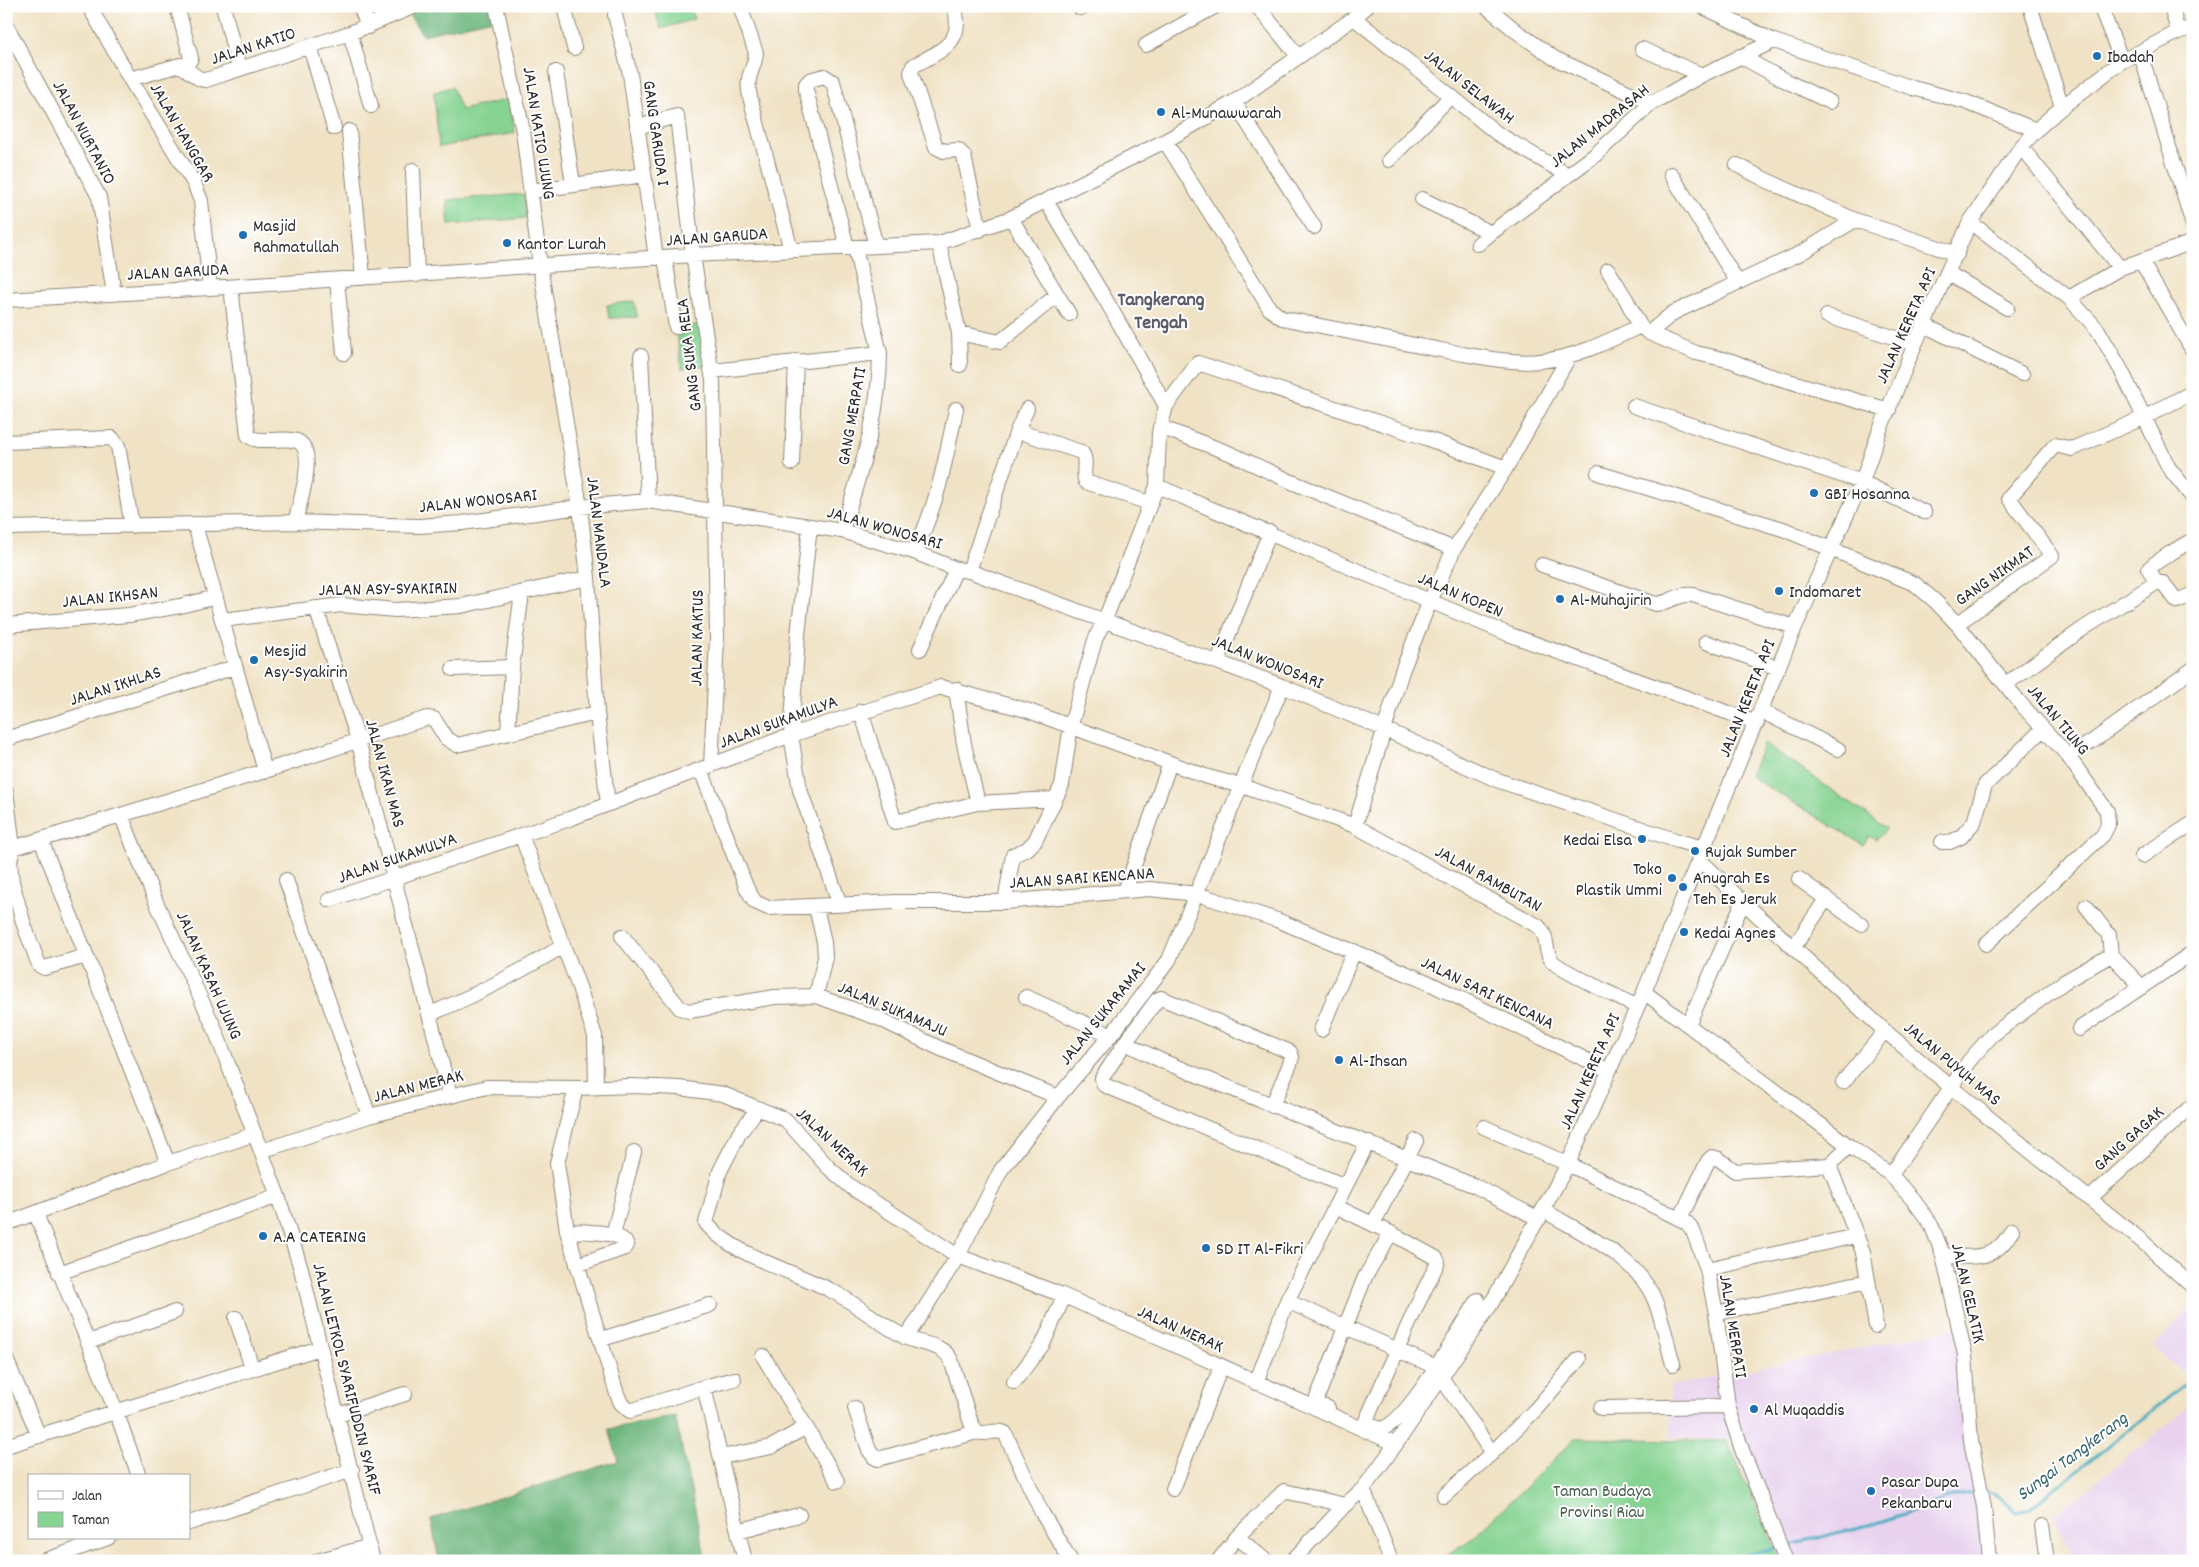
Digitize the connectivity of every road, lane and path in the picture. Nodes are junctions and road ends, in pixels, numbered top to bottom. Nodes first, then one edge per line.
1 (89, 6) edge
2 (177, 6) edge
3 (224, 6) edge
4 (360, 6) edge
5 (415, 6) edge
6 (496, 6) edge
7 (564, 6) edge
8 (740, 6) edge
9 (954, 6) edge
10 (1216, 6) edge
11 (1257, 6) edge
12 (1367, 6) edge
13 (1486, 6) edge
14 (1701, 6) edge
15 (2030, 6) edge
16 (2100, 6) edge
17 (2171, 6) edge
18 (615, 14) dead end
19 (1354, 18) junction
20 (6, 26) edge
21 (368, 27) junction
22 (2193, 27) edge
23 (2178, 32) junction
24 (350, 33) junction
25 (1774, 41) junction
26 (1146, 45) dead end
27 (310, 47) junction
28 (574, 48) dead end
29 (1642, 48) dead end
30 (2140, 52) junction
31 (1298, 56) junction
32 (1740, 56) junction
33 (2122, 61) junction
34 (186, 67) junction
35 (240, 69) junction
36 (556, 72) dead end
37 (1702, 75) junction
38 (130, 79) junction
39 (1450, 97) junction
40 (1234, 102) junction
41 (1830, 102) dead end
42 (1652, 104) junction
43 (371, 106) dead end
44 (2062, 107) junction
45 (637, 127) junction
46 (334, 128) dead end
47 (2036, 130) junction
48 (349, 131) dead end
49 (1165, 141) junction
50 (2021, 147) junction
51 (1389, 160) dead end
52 (1737, 165) dead end
53 (413, 170) dead end
54 (1671, 174) dead end
55 (644, 175) junction
56 (1568, 175) junction
57 (573, 184) junction
58 (531, 191) junction
59 (1422, 199) dead end
60 (1046, 201) junction
61 (1011, 218) junction
62 (1855, 220) junction
63 (1970, 222) junction
64 (2193, 224) edge
65 (1314, 227) dead end
66 (980, 230) junction
67 (1491, 233) junction
68 (2193, 242) edge
69 (939, 243) junction
70 (1478, 244) dead end
71 (876, 246) junction
72 (851, 247) junction
73 (790, 250) junction
74 (1957, 254) junction
75 (694, 255) junction
76 (660, 258) junction
77 (2141, 261) junction
78 (540, 266) junction
79 (2120, 268) junction
80 (1608, 270) dead end
81 (1948, 273) junction
82 (417, 275) junction
83 (363, 278) junction
84 (337, 280) junction
85 (1738, 283) junction
86 (231, 287) junction
87 (210, 288) junction
88 (114, 294) junction
89 (1057, 295) junction
90 (2069, 298) junction
91 (6, 300) edge
92 (2007, 308) dead end
93 (1069, 314) dead end
94 (1827, 316) dead end
95 (1924, 325) junction
96 (676, 327) dead end
97 (1645, 329) junction
98 (958, 333) junction
99 (1915, 344) junction
100 (2193, 351) edge
101 (344, 353) dead end
102 (880, 353) junction
103 (1570, 355) junction
104 (641, 356) dead end
105 (796, 360) junction
106 (960, 365) dead end
107 (712, 371) junction
108 (2022, 374) dead end
109 (2193, 392) edge
110 (1166, 406) junction
111 (1634, 406) dead end
112 (956, 409) dead end
113 (1027, 409) dead end
114 (1889, 410) junction
115 (2145, 416) junction
116 (1160, 427) junction
117 (1017, 431) junction
118 (6, 442) edge
119 (792, 463) dead end
120 (1506, 468) junction
121 (1598, 474) dead end
122 (1862, 482) junction
123 (1157, 486) junction
124 (2193, 498) edge
125 (648, 501) junction
126 (1149, 503) junction
127 (580, 507) junction
128 (715, 510) junction
129 (1924, 512) dead end
130 (295, 522) junction
131 (195, 525) junction
132 (132, 526) junction
133 (810, 526) junction
134 (6, 528) edge
135 (842, 531) junction
136 (1270, 532) junction
137 (2193, 540) edge
138 (1454, 548) junction
139 (1831, 549) junction
140 (914, 552) junction
141 (1542, 566) dead end
142 (962, 570) junction
143 (588, 578) junction
144 (2156, 583) junction
145 (522, 593) junction
146 (2193, 594) edge
147 (216, 597) junction
148 (1430, 601) junction
149 (316, 608) junction
150 (222, 620) junction
151 (1104, 620) junction
152 (1957, 624) junction
153 (6, 625) edge
154 (1795, 627) junction
155 (1706, 642) dead end
156 (920, 649) dead end
157 (1218, 661) junction
158 (235, 667) junction
159 (512, 667) junction
160 (1778, 668) junction
161 (452, 669) dead end
162 (2192, 672) edge
163 (2006, 684) junction
164 (1282, 686) junction
165 (956, 689) junction
166 (861, 712) junction
167 (597, 713) junction
168 (1759, 717) junction
169 (1071, 726) junction
170 (1384, 728) junction
171 (2043, 729) junction
172 (508, 733) junction
173 (791, 735) junction
174 (6, 739) edge
175 (358, 740) junction
176 (1838, 749) dead end
177 (2068, 756) junction
178 (1170, 763) junction
179 (706, 768) junction
180 (265, 771) junction
181 (1242, 786) junction
182 (6, 791) edge
183 (1054, 799) junction
184 (978, 803) junction
185 (608, 804) junction
186 (121, 816) junction
187 (8, 820) edge
188 (2193, 824) edge
189 (1355, 826) junction
190 (521, 834) junction
191 (41, 840) junction
192 (1942, 842) dead end
193 (13, 848) junction
194 (1701, 853) junction
195 (2142, 856) dead end
196 (394, 878) junction
197 (1799, 879) dead end
198 (286, 880) dead end
199 (1125, 891) junction
200 (1197, 894) junction
201 (1826, 899) junction
202 (329, 900) dead end
203 (1005, 902) junction
204 (1743, 902) junction
205 (840, 905) junction
206 (2086, 906) dead end
207 (816, 907) junction
208 (1861, 924) dead end
209 (622, 936) dead end
210 (1986, 944) dead end
211 (563, 946) junction
212 (1794, 947) junction
213 (1354, 951) junction
214 (2191, 954) edge
215 (2111, 955) junction
216 (86, 956) junction
217 (2142, 987) junction
218 (1644, 992) junction
219 (816, 996) junction
220 (1026, 997) dead end
221 (1637, 1007) junction
222 (430, 1014) junction
223 (1688, 1025) junction
224 (2079, 1029) dead end
225 (1321, 1030) dead end
226 (1885, 1031) junction
227 (1111, 1035) junction
228 (1125, 1043) junction
229 (1609, 1071) junction
230 (1842, 1082) dead end
231 (596, 1086) junction
232 (576, 1088) junction
233 (1952, 1088) junction
234 (450, 1095) junction
235 (1058, 1097) junction
236 (2193, 1105) edge
237 (1272, 1106) junction
238 (758, 1108) junction
239 (368, 1116) junction
240 (1484, 1127) dead end
241 (254, 1134) junction
242 (1416, 1141) dead end
243 (1368, 1142) junction
244 (1849, 1146) junction
245 (261, 1151) junction
246 (634, 1152) dead end
247 (1407, 1158) junction
248 (168, 1163) junction
249 (1568, 1164) junction
250 (1829, 1165) junction
251 (1891, 1175) junction
252 (1345, 1186) junction
253 (278, 1196) junction
254 (2089, 1199) junction
255 (1335, 1206) junction
256 (36, 1214) junction
257 (1541, 1215) junction
258 (1680, 1219) junction
259 (6, 1224) edge
260 (1373, 1224) junction
261 (2012, 1230) dead end
262 (567, 1231) junction
263 (1391, 1233) junction
264 (613, 1235) junction
265 (1856, 1236) junction
266 (1943, 1255) junction
267 (958, 1256) junction
268 (577, 1265) junction
269 (1707, 1269) junction
270 (59, 1273) junction
271 (1868, 1281) junction
272 (2193, 1287) edge
273 (1064, 1296) junction
274 (1478, 1300) dead end
275 (1287, 1301) junction
276 (710, 1305) dead end
277 (175, 1312) dead end
278 (1716, 1313) junction
279 (236, 1318) dead end
280 (1876, 1326) dead end
281 (1346, 1327) junction
282 (906, 1338) junction
283 (602, 1339) junction
284 (88, 1342) junction
285 (320, 1348) junction
286 (1398, 1350) junction
287 (763, 1356) dead end
288 (6, 1359) edge
289 (1579, 1359) dead end
290 (1673, 1364) dead end
291 (1221, 1367) junction
292 (252, 1368) junction
293 (1439, 1372) junction
294 (734, 1380) dead end
295 (1014, 1382) dead end
296 (1256, 1383) junction
297 (704, 1387) junction
298 (405, 1394) dead end
299 (1728, 1406) junction
300 (855, 1408) dead end
301 (1601, 1408) dead end
302 (116, 1411) junction
303 (338, 1415) junction
304 (1365, 1423) junction
305 (806, 1427) junction
306 (977, 1432) junction
307 (39, 1436) junction
308 (1396, 1444) junction
309 (6, 1446) edge
310 (1492, 1453) junction
311 (721, 1457) junction
312 (352, 1470) junction
313 (138, 1474) edge
314 (837, 1482) dead end
315 (1173, 1489) dead end
316 (1363, 1489) junction
317 (1444, 1496) dead end
318 (1345, 1505) junction
319 (799, 1516) dead end
320 (190, 1523) edge
321 (2042, 1526) dead end
322 (738, 1531) junction
323 (1237, 1537) junction
324 (102, 1540) edge
325 (370, 1546) junction
326 (1389, 1555) dead end
327 (44, 1561) edge
328 (317, 1561) edge
329 (374, 1561) edge
330 (745, 1561) edge
331 (1071, 1561) edge
332 (1218, 1561) edge
333 (1266, 1561) edge
334 (1292, 1561) edge
335 (1786, 1561) edge
336 (1989, 1561) edge
337 (2047, 1561) edge

1 - 38 street, JALAN HANGGAR
2 - 34 street
3 - 35 street
4 - 21 street
5 - 21 street, JALAN KATIO
6 - 58 street, JALAN KATIO UJUNG
7 - 28 street
8 - 73 street
9 - 66 street
10 - 26 street
11 - 31 street
12 - 19 street, JALAN GARUDA
13 - 42 street
14 - 25 street
15 - 44 street
16 - 33 street
17 - 23 street
18 - 45 street, GANG GARUDA I
19 - 31 street, JALAN GARUDA
19 - 39 street, JALAN SELAWAH
20 - 88 street, JALAN NURTANIO
21 - 24 street, JALAN KATIO
22 - 23 street, JALAN KERETA API
23 - 30 street, JALAN KERETA API
24 - 27 street, JALAN KATIO
24 - 43 street
25 - 32 street, JALAN MADRASAH
25 - 47 street
27 - 35 street, JALAN KATIO
27 - 46 street
29 - 37 street
30 - 33 street, JALAN KERETA API
30 - 64 street
31 - 40 street, JALAN GARUDA
32 - 37 street, JALAN MADRASAH
32 - 41 street
33 - 44 street, JALAN KERETA API
34 - 35 street, JALAN KATIO
34 - 38 street
36 - 57 street
37 - 42 street, JALAN MADRASAH
38 - 87 street, JALAN HANGGAR
39 - 51 street
39 - 56 street, JALAN SELAWAH
40 - 49 street, JALAN GARUDA
40 - 65 street
42 - 56 street, JALAN MADRASAH
44 - 47 street, JALAN KERETA API
45 - 55 street, GANG GARUDA I
45 - 75 street, GANG SUKA RELA
47 - 50 street, JALAN KERETA API
48 - 83 street
49 - 60 street, JALAN GARUDA
49 - 103 street
50 - 63 street, JALAN KERETA API
50 - 79 street
52 - 62 street
53 - 82 street
54 - 85 street
55 - 57 street
55 - 76 street, GANG GARUDA I
56 - 67 street, JALAN MADRASAH
57 - 58 street
58 - 78 street, JALAN KATIO UJUNG
59 - 67 street
60 - 61 street, JALAN GARUDA
60 - 110 street
61 - 66 street, JALAN GARUDA
61 - 89 street
62 - 74 street
62 - 85 street
63 - 74 street, JALAN KERETA API
63 - 90 street
66 - 69 street, JALAN GARUDA
67 - 70 street, JALAN MADRASAH
68 - 77 street
69 - 71 street, JALAN GARUDA
69 - 98 street
71 - 72 street, JALAN GARUDA
71 - 72 street, GANG MERPATI
72 - 73 street, JALAN GARUDA
72 - 102 street, GANG MERPATI
73 - 75 street, JALAN GARUDA
74 - 81 street, JALAN KERETA API
75 - 76 street, JALAN GARUDA
75 - 107 street, GANG SUKA RELA
76 - 78 street, JALAN GARUDA
76 - 96 street, GANG GARUDA I
77 - 79 street
77 - 100 street
78 - 82 street, JALAN GARUDA
78 - 127 street, JALAN MANDALA
79 - 90 street
80 - 97 street
81 - 92 street
81 - 95 street, JALAN KERETA API
82 - 83 street, JALAN GARUDA
83 - 84 street, JALAN GARUDA
84 - 86 street, JALAN GARUDA
84 - 101 street
85 - 97 street
86 - 87 street, JALAN GARUDA
86 - 130 street
87 - 88 street, JALAN GARUDA
88 - 91 street, JALAN GARUDA
89 - 93 street
89 - 98 street
90 - 115 street
94 - 99 street
95 - 99 street, JALAN KERETA API
95 - 108 street
97 - 103 street
97 - 114 street
98 - 106 street
99 - 114 street, JALAN KERETA API
102 - 105 street
102 - 135 street, GANG MERPATI
103 - 120 street
104 - 125 street
105 - 107 street
105 - 119 street
107 - 128 street, GANG SUKA RELA
109 - 115 street
110 - 116 street
110 - 120 street
111 - 122 street
112 - 140 street
113 - 117 street
114 - 122 street, JALAN KERETA API
115 - 124 street
115 - 152 street, GANG NIKMAT
116 - 123 street
116 - 138 street
117 - 126 street
117 - 142 street
118 - 132 street
120 - 138 street
121 - 139 street, JALAN TIUNG
122 - 129 street
122 - 139 street, JALAN KERETA API
123 - 126 street
123 - 136 street, JALAN KOPEN
125 - 127 street, JALAN WONOSARI
125 - 128 street, JALAN WONOSARI
126 - 151 street
127 - 130 street, JALAN WONOSARI
127 - 143 street, JALAN MANDALA
128 - 133 street, JALAN WONOSARI
128 - 179 street, JALAN KAKTUS
130 - 131 street, JALAN WONOSARI
131 - 132 street, JALAN WONOSARI
131 - 147 street
132 - 134 street, JALAN WONOSARI
133 - 135 street, JALAN WONOSARI
133 - 173 street
135 - 140 street, JALAN WONOSARI
136 - 148 street, JALAN KOPEN
136 - 157 street
137 - 144 street
138 - 148 street
139 - 152 street, JALAN TIUNG
139 - 154 street, JALAN KERETA API
140 - 142 street, JALAN WONOSARI
141 - 154 street
142 - 151 street, JALAN WONOSARI
142 - 156 street
143 - 145 street, JALAN ASY-SYAKIRIN
143 - 167 street, JALAN MANDALA
144 - 146 street
144 - 163 street
145 - 149 street, JALAN ASY-SYAKIRIN
145 - 159 street
147 - 150 street
147 - 153 street, JALAN IKHSAN
148 - 168 street, JALAN KOPEN
148 - 170 street
149 - 150 street, JALAN ASY-SYAKIRIN
149 - 175 street, JALAN IKAN MAS
150 - 158 street
151 - 157 street, JALAN WONOSARI
151 - 169 street
152 - 163 street, JALAN TIUNG
154 - 160 street, JALAN KERETA API
155 - 160 street
157 - 164 street, JALAN WONOSARI
158 - 174 street, JALAN IKHLAS
158 - 180 street
159 - 161 street
159 - 172 street
160 - 168 street, JALAN KERETA API
162 - 177 street
163 - 171 street, JALAN TIUNG
164 - 170 street, JALAN WONOSARI
164 - 181 street, JALAN SUKARAMAI
165 - 166 street, JALAN SUKAMULYA
165 - 169 street, JALAN SUKAMULYA
165 - 184 street
166 - 173 street, JALAN SUKAMULYA
166 - 184 street
167 - 172 street
167 - 185 street, JALAN MANDALA
168 - 176 street, JALAN KOPEN
168 - 194 street, JALAN KERETA API
169 - 178 street, JALAN SUKAMULYA
169 - 183 street
170 - 189 street
170 - 194 street, JALAN WONOSARI
171 - 177 street, JALAN TIUNG
171 - 192 street
172 - 175 street
173 - 179 street, JALAN SUKAMULYA
173 - 205 street
175 - 180 street
175 - 196 street, JALAN IKAN MAS
177 - 210 street, JALAN TIUNG
178 - 181 street, JALAN SUKAMULYA
178 - 199 street
179 - 185 street, JALAN SUKAMULYA
179 - 207 street, JALAN SARI KENCANA
180 - 186 street
181 - 189 street, JALAN RAMBUTAN
181 - 200 street, JALAN SUKARAMAI
182 - 187 street
183 - 184 street
183 - 203 street
185 - 190 street, JALAN SUKAMULYA
186 - 191 street
186 - 241 street, JALAN KASAH UJUNG
187 - 193 street
188 - 195 street
189 - 221 street, JALAN RAMBUTAN
190 - 196 street, JALAN SUKAMULYA
190 - 211 street
191 - 193 street
191 - 216 street
193 - 216 street
194 - 204 street, JALAN PUYUH MAS
194 - 218 street, JALAN KERETA API
196 - 202 street, JALAN SUKAMULYA
196 - 222 street, JALAN IKAN MAS
197 - 201 street
198 - 239 street
199 - 200 street, JALAN SARI KENCANA
199 - 203 street, JALAN SARI KENCANA
200 - 213 street, JALAN SARI KENCANA
200 - 227 street, JALAN SUKARAMAI
201 - 208 street
201 - 212 street
203 - 205 street, JALAN SARI KENCANA
204 - 212 street, JALAN PUYUH MAS
204 - 223 street
205 - 207 street, JALAN SARI KENCANA
206 - 215 street
207 - 219 street
209 - 219 street, JALAN SUKAMAJU
211 - 222 street
211 - 231 street
212 - 226 street, JALAN PUYUH MAS
213 - 225 street
213 - 229 street, JALAN SARI KENCANA
214 - 217 street
215 - 217 street
215 - 233 street
216 - 248 street
217 - 224 street
218 - 221 street, JALAN KERETA API
218 - 223 street, JALAN GELATIK
219 - 235 street, JALAN SUKAMAJU
220 - 227 street
221 - 229 street, JALAN KERETA API
222 - 234 street, JALAN IKAN MAS
223 - 244 street, JALAN GELATIK
226 - 230 street
226 - 233 street, JALAN PUYUH MAS
227 - 235 street, JALAN SUKARAMAI
228 - 237 street
228 - 237 street
228 - 252 street
229 - 249 street, JALAN KERETA API
231 - 232 street, JALAN MERAK
231 - 238 street, JALAN MERAK
232 - 234 street, JALAN MERAK
232 - 262 street
233 - 251 street
233 - 254 street, JALAN PUYUH MAS
234 - 239 street, JALAN MERAK
235 - 267 street, JALAN SUKARAMAI
236 - 254 street, GANG GAGAK
237 - 243 street
238 - 267 street, JALAN MERAK
238 - 282 street
239 - 245 street, JALAN MERAK
240 - 249 street, JALAN MERPATI
241 - 245 street, JALAN KASAH UJUNG
241 - 248 street
242 - 247 street
243 - 247 street
243 - 252 street
244 - 250 street
244 - 251 street, JALAN GELATIK
245 - 253 street, JALAN LETKOL SYARIFUDDIN SYARIF
246 - 264 street
247 - 257 street
247 - 260 street
248 - 256 street
249 - 257 street, JALAN KERETA API
249 - 258 street, JALAN MERPATI
250 - 258 street
250 - 265 street
251 - 266 street, JALAN GELATIK
252 - 255 street
253 - 270 street
253 - 285 street, JALAN LETKOL SYARIFUDDIN SYARIF
254 - 272 street, JALAN PUYUH MAS
255 - 260 street
255 - 275 street
256 - 259 street
256 - 270 street
257 - 290 street
257 - 293 street, JALAN KERETA API
258 - 269 street, JALAN MERPATI
260 - 263 street
261 - 266 street
262 - 264 street
262 - 268 street
263 - 281 street
263 - 286 street
264 - 268 street
265 - 269 street
265 - 271 street
266 - 336 street, JALAN GELATIK
267 - 273 street, JALAN MERAK
267 - 282 street, JALAN SUKARAMAI
268 - 283 street
269 - 278 street, JALAN MERPATI
270 - 284 street
271 - 278 street
271 - 280 street
273 - 291 street, JALAN MERAK
273 - 295 street
274 - 293 street
275 - 281 street
275 - 296 street
276 - 283 street
277 - 284 street
278 - 299 street, JALAN MERPATI
279 - 292 street
281 - 286 street
281 - 304 street
282 - 306 street
283 - 297 street
284 - 302 street
285 - 292 street
285 - 303 street, JALAN LETKOL SYARIFUDDIN SYARIF
286 - 293 street
286 - 304 street
287 - 305 street
288 - 307 street
289 - 310 street
291 - 296 street, JALAN MERAK
291 - 315 street
292 - 302 street
293 - 304 street
293 - 308 street, JALAN KERETA API
293 - 310 street
294 - 297 street
296 - 308 street, JALAN MERAK
297 - 311 street
298 - 303 street
299 - 301 street
299 - 335 street, JALAN MERPATI
300 - 306 street
302 - 307 street
302 - 313 street
303 - 312 street, JALAN LETKOL SYARIFUDDIN SYARIF
305 - 311 street
305 - 314 street
306 - 331 street
307 - 309 street
308 - 316 street, JALAN KERETA API
310 - 317 street
311 - 322 street
312 - 320 street
312 - 325 street, JALAN LETKOL SYARIFUDDIN SYARIF
316 - 318 street, JALAN KERETA API
316 - 326 street
318 - 323 street
318 - 334 street, JALAN KERETA API
319 - 322 street
321 - 337 street
322 - 330 street
323 - 332 street
323 - 333 street
324 - 327 street
325 - 328 street
325 - 329 street, JALAN LETKOL SYARIFUDDIN SYARIF

